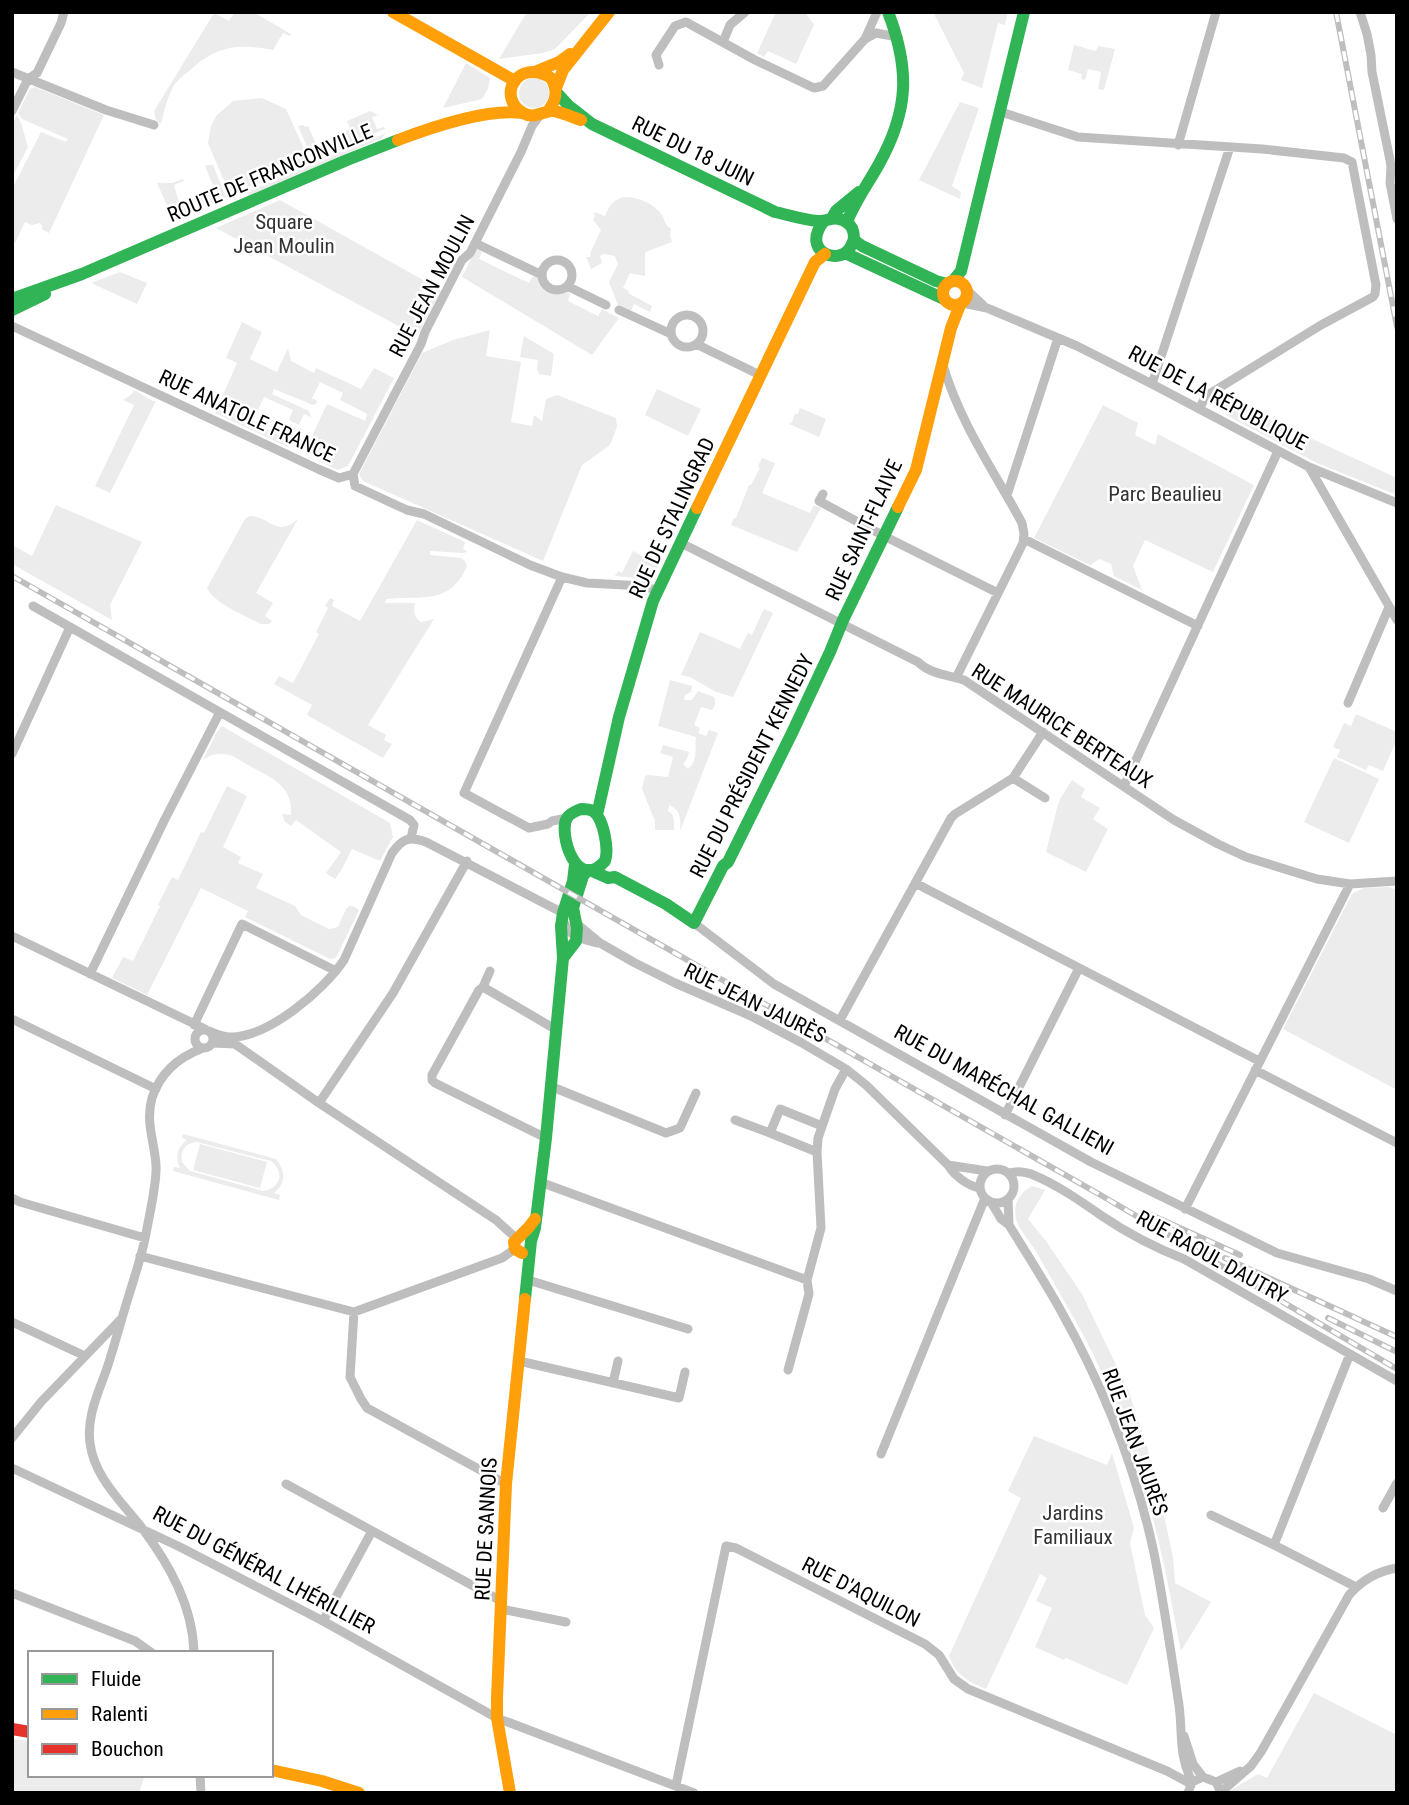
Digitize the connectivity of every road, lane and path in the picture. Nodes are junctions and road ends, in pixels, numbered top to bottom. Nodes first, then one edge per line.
1 (64, 12) edge
2 (393, 12) edge
3 (609, 12) edge
4 (745, 12) edge
5 (1024, 12) edge
6 (1216, 12) edge
7 (1360, 12) edge
8 (885, 13) edge
9 (898, 37) junction
10 (865, 39) junction
11 (723, 42) junction
12 (582, 46) junction
13 (659, 65) dead end
14 (537, 71) junction
15 (12, 72) edge
16 (29, 79) junction
17 (513, 87) junction
18 (556, 90) junction
19 (12, 111) edge
20 (1001, 112) junction
21 (523, 113) junction
22 (544, 113) junction
23 (477, 116) junction
24 (592, 124) junction
25 (154, 125) dead end
26 (1178, 145) junction
27 (1230, 147) junction
28 (1394, 167) edge
29 (865, 188) junction
30 (775, 212) junction
31 (828, 219) junction
32 (1397, 219) edge
33 (847, 222) junction
34 (815, 238) junction
35 (854, 240) junction
36 (475, 243) junction
37 (845, 253) junction
38 (825, 254) junction
39 (82, 274) junction
40 (542, 275) junction
41 (958, 283) junction
42 (567, 286) junction
43 (12, 299) edge
44 (954, 303) junction
45 (606, 304) dead end
46 (987, 308) junction
47 (12, 310) edge
48 (619, 310) dead end
49 (12, 326) edge
50 (671, 334) junction
51 (1058, 338) junction
52 (696, 344) junction
53 (943, 364) junction
54 (760, 375) junction
55 (1152, 384) junction
56 (1199, 409) junction
57 (1278, 451) junction
58 (1309, 467) junction
59 (354, 474) junction
60 (823, 494) dead end
61 (1007, 495) junction
62 (1397, 503) edge
63 (884, 536) junction
64 (1024, 539) junction
65 (681, 543) junction
66 (562, 577) junction
67 (658, 591) junction
68 (998, 593) junction
69 (33, 606) dead end
70 (1390, 607) junction
71 (1397, 620) edge
72 (841, 624) junction
73 (1198, 626) junction
74 (70, 627) junction
75 (956, 678) junction
76 (1348, 703) dead end
77 (220, 712) junction
78 (1043, 732) junction
79 (12, 754) edge
80 (1013, 778) junction
81 (1124, 786) junction
82 (1045, 798) dead end
83 (597, 816) junction
84 (566, 823) junction
85 (411, 838) junction
86 (607, 856) junction
87 (467, 862) junction
88 (575, 864) junction
89 (589, 870) junction
90 (615, 877) junction
91 (1397, 881) edge
92 (915, 883) junction
93 (1350, 884) junction
94 (563, 917) junction
95 (576, 923) junction
96 (694, 923) junction
97 (12, 936) edge
98 (576, 937) junction
99 (600, 943) junction
100 (563, 958) junction
101 (1079, 968) junction
102 (337, 971) junction
103 (489, 971) dead end
104 (89, 974) junction
105 (483, 987) junction
106 (12, 1019) edge
107 (840, 1020) junction
108 (555, 1029) junction
109 (200, 1031) junction
110 (213, 1043) junction
111 (203, 1048) junction
112 (186, 1055) junction
113 (1257, 1066) junction
114 (846, 1069) junction
115 (550, 1086) junction
116 (156, 1089) junction
117 (696, 1093) dead end
118 (318, 1103) junction
119 (1005, 1115) junction
120 (735, 1121) dead end
121 (822, 1126) junction
122 (770, 1133) junction
123 (546, 1138) junction
124 (1397, 1143) edge
125 (817, 1152) junction
126 (948, 1165) junction
127 (987, 1171) junction
128 (1009, 1173) junction
129 (540, 1182) junction
130 (979, 1188) junction
131 (12, 1198) edge
132 (1008, 1199) junction
133 (988, 1200) junction
134 (1185, 1209) junction
135 (1009, 1225) junction
136 (145, 1238) junction
137 (522, 1244) junction
138 (140, 1256) junction
139 (528, 1275) junction
140 (807, 1280) junction
141 (1397, 1291) edge
142 (354, 1312) junction
143 (122, 1318) junction
144 (12, 1321) edge
145 (688, 1329) dead end
146 (1350, 1354) junction
147 (85, 1356) junction
148 (519, 1361) junction
149 (618, 1362) dead end
150 (788, 1370) dead end
151 (685, 1372) dead end
152 (1397, 1381) edge
153 (613, 1383) junction
154 (12, 1438) edge
155 (881, 1454) dead end
156 (12, 1468) edge
157 (1397, 1483) edge
158 (286, 1484) dead end
159 (506, 1484) junction
160 (1383, 1508) dead end
161 (1211, 1515) dead end
162 (144, 1530) junction
163 (372, 1531) junction
164 (1274, 1545) junction
165 (1397, 1567) edge
166 (1356, 1587) junction
167 (12, 1593) edge
168 (501, 1605) junction
169 (323, 1621) junction
170 (566, 1622) dead end
171 (149, 1651) edge
172 (194, 1651) edge
173 (497, 1718) junction
174 (1182, 1731) junction
175 (1182, 1754) junction
176 (1251, 1766) junction
177 (273, 1770) edge
178 (1167, 1772) junction
179 (1203, 1777) junction
180 (1216, 1782) junction
181 (676, 1786) junction
182 (1190, 1786) edge
183 (510, 1792) edge
184 (1221, 1792) edge
185 (359, 1793) edge
186 (694, 1793) edge

1 - 16 street
2 - 17 street
3 - 12 street
4 - 11 street
5 - 20 street
6 - 26 street
7 - 28 street
8 - 9 street
8 - 10 street
9 - 10 street
9 - 29 street
10 - 11 street
11 - 13 street
12 - 14 street
12 - 18 street
14 - 17 street
14 - 18 street
15 - 16 street
16 - 19 street
16 - 25 street
17 - 21 street
17 - 23 street, ROUTE DE FRANCONVILLE
18 - 22 street
18 - 24 street, RUE DU 18 JUIN
20 - 26 street
20 - 41 street
21 - 22 street
21 - 23 street, ROUTE DE FRANCONVILLE
22 - 24 street
22 - 36 street, RUE JEAN MOULIN
23 - 39 street, ROUTE DE FRANCONVILLE
24 - 30 street, RUE DU 18 JUIN
26 - 27 street
27 - 55 street
27 - 56 street
28 - 32 street
29 - 31 street
29 - 33 street
30 - 31 street, RUE DU 18 JUIN
30 - 34 street
31 - 33 street
31 - 34 street
33 - 35 street
34 - 38 street
35 - 37 street
35 - 41 street, RUE DE LA RÉPUBLIQUE
36 - 40 street
36 - 59 street, RUE JEAN MOULIN
37 - 38 street
37 - 44 street, RUE DE LA RÉPUBLIQUE
38 - 54 street, RUE DE STALINGRAD
39 - 43 street, ROUTE DE FRANCONVILLE
39 - 47 street, ROUTE DE FRANCONVILLE
40 - 42 street
40 - 42 street
41 - 44 street
41 - 44 street
41 - 46 street, RUE DE LA RÉPUBLIQUE
42 - 45 street
44 - 46 street, RUE DE LA RÉPUBLIQUE
44 - 53 street, RUE SAINT-FLAIVE
46 - 51 street, RUE DE LA RÉPUBLIQUE
48 - 50 street
49 - 59 street, RUE ANATOLE FRANCE
50 - 52 street
50 - 52 street
51 - 55 street, RUE DE LA RÉPUBLIQUE
51 - 61 street
52 - 54 street
53 - 61 street
53 - 63 street, RUE SAINT-FLAIVE
54 - 65 street, RUE DE STALINGRAD
55 - 56 street, RUE DE LA RÉPUBLIQUE
56 - 57 street, RUE DE LA RÉPUBLIQUE
57 - 58 street, RUE DE LA RÉPUBLIQUE
57 - 73 street
58 - 62 street
58 - 70 street, RUE DE LA RÉPUBLIQUE
59 - 66 street, RUE ANATOLE FRANCE
60 - 63 street
61 - 64 street
63 - 68 street
63 - 72 street, RUE SAINT-FLAIVE
64 - 68 street
64 - 73 street
65 - 67 street, RUE DE STALINGRAD
65 - 72 street, RUE MAURICE BERTEAUX
66 - 67 street, RUE ANATOLE FRANCE
66 - 84 street
67 - 83 street, RUE DE STALINGRAD
68 - 75 street
69 - 74 street
70 - 71 street, RUE DE LA RÉPUBLIQUE
70 - 76 street
72 - 75 street, RUE MAURICE BERTEAUX
72 - 96 street, RUE DU PRÉSIDENT KENNEDY
73 - 81 street
74 - 77 street
74 - 79 street
75 - 78 street, RUE MAURICE BERTEAUX
77 - 85 street
77 - 104 street
78 - 80 street
78 - 81 street, RUE MAURICE BERTEAUX
80 - 82 street
80 - 92 street
81 - 93 street, RUE MAURICE BERTEAUX
83 - 84 street
83 - 86 street
84 - 88 street
85 - 87 street
85 - 102 street
86 - 89 street
86 - 90 street
87 - 94 street
87 - 118 street
88 - 89 street
88 - 94 street
89 - 90 street, RUE DU MARÉCHAL GALLIENI
89 - 95 street
90 - 96 street, RUE DU MARÉCHAL GALLIENI
91 - 93 street, RUE MAURICE BERTEAUX
92 - 101 street
92 - 107 street
93 - 113 street
94 - 98 street
94 - 100 street
95 - 98 street
95 - 99 street, RUE JEAN JAURÈS
96 - 107 street, RUE DU MARÉCHAL GALLIENI
97 - 104 street
98 - 99 street, RUE JEAN JAURÈS
98 - 100 street
99 - 114 street, RUE JEAN JAURÈS
100 - 108 street
101 - 113 street
101 - 119 street
102 - 109 street
102 - 109 street
103 - 105 street
104 - 109 street
105 - 108 street
105 - 123 street
106 - 116 street
107 - 119 street, RUE DU MARÉCHAL GALLIENI
108 - 115 street
109 - 110 street
109 - 111 street
109 - 112 street
110 - 111 street
110 - 118 street
111 - 112 street
112 - 116 street
113 - 124 street
113 - 134 street
114 - 121 street
114 - 126 street, RUE JEAN JAURÈS
115 - 117 street
115 - 123 street
116 - 136 street, RUE DU GÉNÉRAL LHÉRILLIER
118 - 137 street
119 - 134 street, RUE DU MARÉCHAL GALLIENI
120 - 122 street
121 - 122 street
121 - 125 street
122 - 125 street
123 - 129 street
125 - 140 street
126 - 127 street
126 - 130 street, RUE JEAN JAURÈS
127 - 128 street
127 - 130 street
128 - 132 street
128 - 146 street, RUE RAOUL DAUTRY
129 - 137 street
129 - 140 street
130 - 133 street
131 - 136 street
132 - 133 street
132 - 135 street, RUE JEAN JAURÈS
133 - 135 street, RUE JEAN JAURÈS
133 - 155 street
134 - 141 street, RUE DU MARÉCHAL GALLIENI
135 - 174 street, RUE JEAN JAURÈS
136 - 138 street, RUE DU GÉNÉRAL LHÉRILLIER
137 - 139 street, RUE DE SANNOIS
137 - 142 street
138 - 142 street
138 - 143 street, RUE DU GÉNÉRAL LHÉRILLIER
139 - 145 street
139 - 148 street, RUE DE SANNOIS
140 - 150 street
142 - 159 street
143 - 147 street
143 - 162 street, RUE DU GÉNÉRAL LHÉRILLIER
144 - 147 street
146 - 152 street, RUE RAOUL DAUTRY
146 - 164 street
147 - 154 street
148 - 153 street
148 - 159 street, RUE DE SANNOIS
149 - 153 street
151 - 153 street
156 - 162 street
157 - 160 street
158 - 163 street
159 - 168 street, RUE DE SANNOIS
161 - 164 street
162 - 169 street, RUE DU GÉNÉRAL LHÉRILLIER
162 - 172 street
163 - 168 street
163 - 169 street
164 - 166 street
165 - 166 street
166 - 176 street
167 - 171 street
168 - 170 street
168 - 173 street, RUE DE SANNOIS
169 - 173 street, RUE DU GÉNÉRAL LHÉRILLIER
173 - 181 street, RUE DU GÉNÉRAL LHÉRILLIER
173 - 183 street, RUE DE SANNOIS
174 - 175 street, RUE JEAN JAURÈS
174 - 179 street, RUE JEAN JAURÈS
175 - 178 street
175 - 182 street, RUE JEAN JAURÈS
176 - 180 street
176 - 184 street
177 - 185 street
178 - 181 street, RUE D'AQUILON
178 - 182 street, RUE D'AQUILON
179 - 180 street
179 - 182 street
180 - 184 street
181 - 186 street, RUE DU GÉNÉRAL LHÉRILLIER

